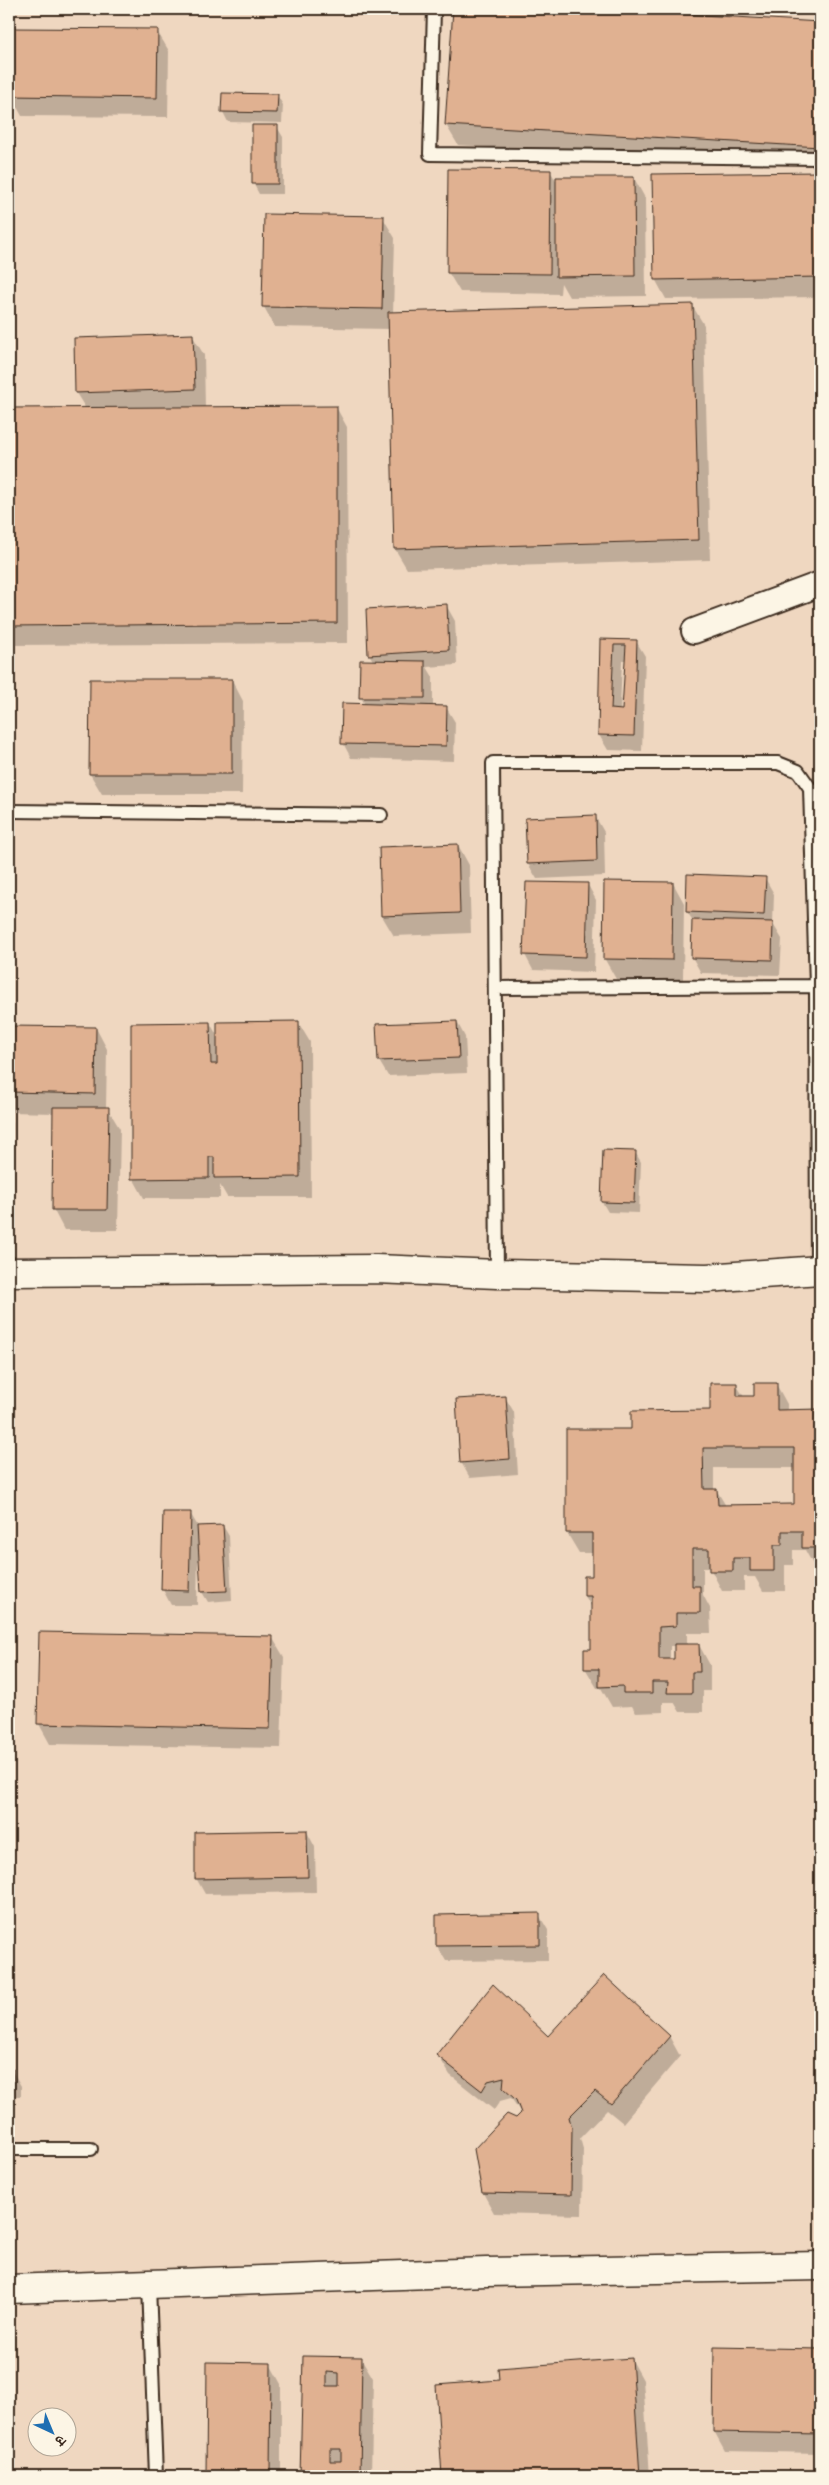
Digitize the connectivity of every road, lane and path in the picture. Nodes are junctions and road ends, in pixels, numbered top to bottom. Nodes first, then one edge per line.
1 (434, 9) edge
2 (820, 158) edge
3 (820, 584) edge
4 (694, 631) dead end
5 (9, 812) edge
6 (381, 815) dead end
7 (816, 986) junction
8 (496, 988) junction
9 (819, 1270) edge
10 (9, 1272) edge
11 (497, 1274) junction
12 (91, 2149) dead end
13 (9, 2150) edge
14 (820, 2266) edge
15 (149, 2285) junction
16 (9, 2289) edge
17 (156, 2476) edge

1 - 2 lane
3 - 4 street
5 - 6 lane
7 - 8 lane
7 - 8 lane
7 - 9 lane
8 - 11 lane
9 - 11 street
10 - 11 street
12 - 13 lane
14 - 15 street
15 - 16 street
15 - 17 lane

